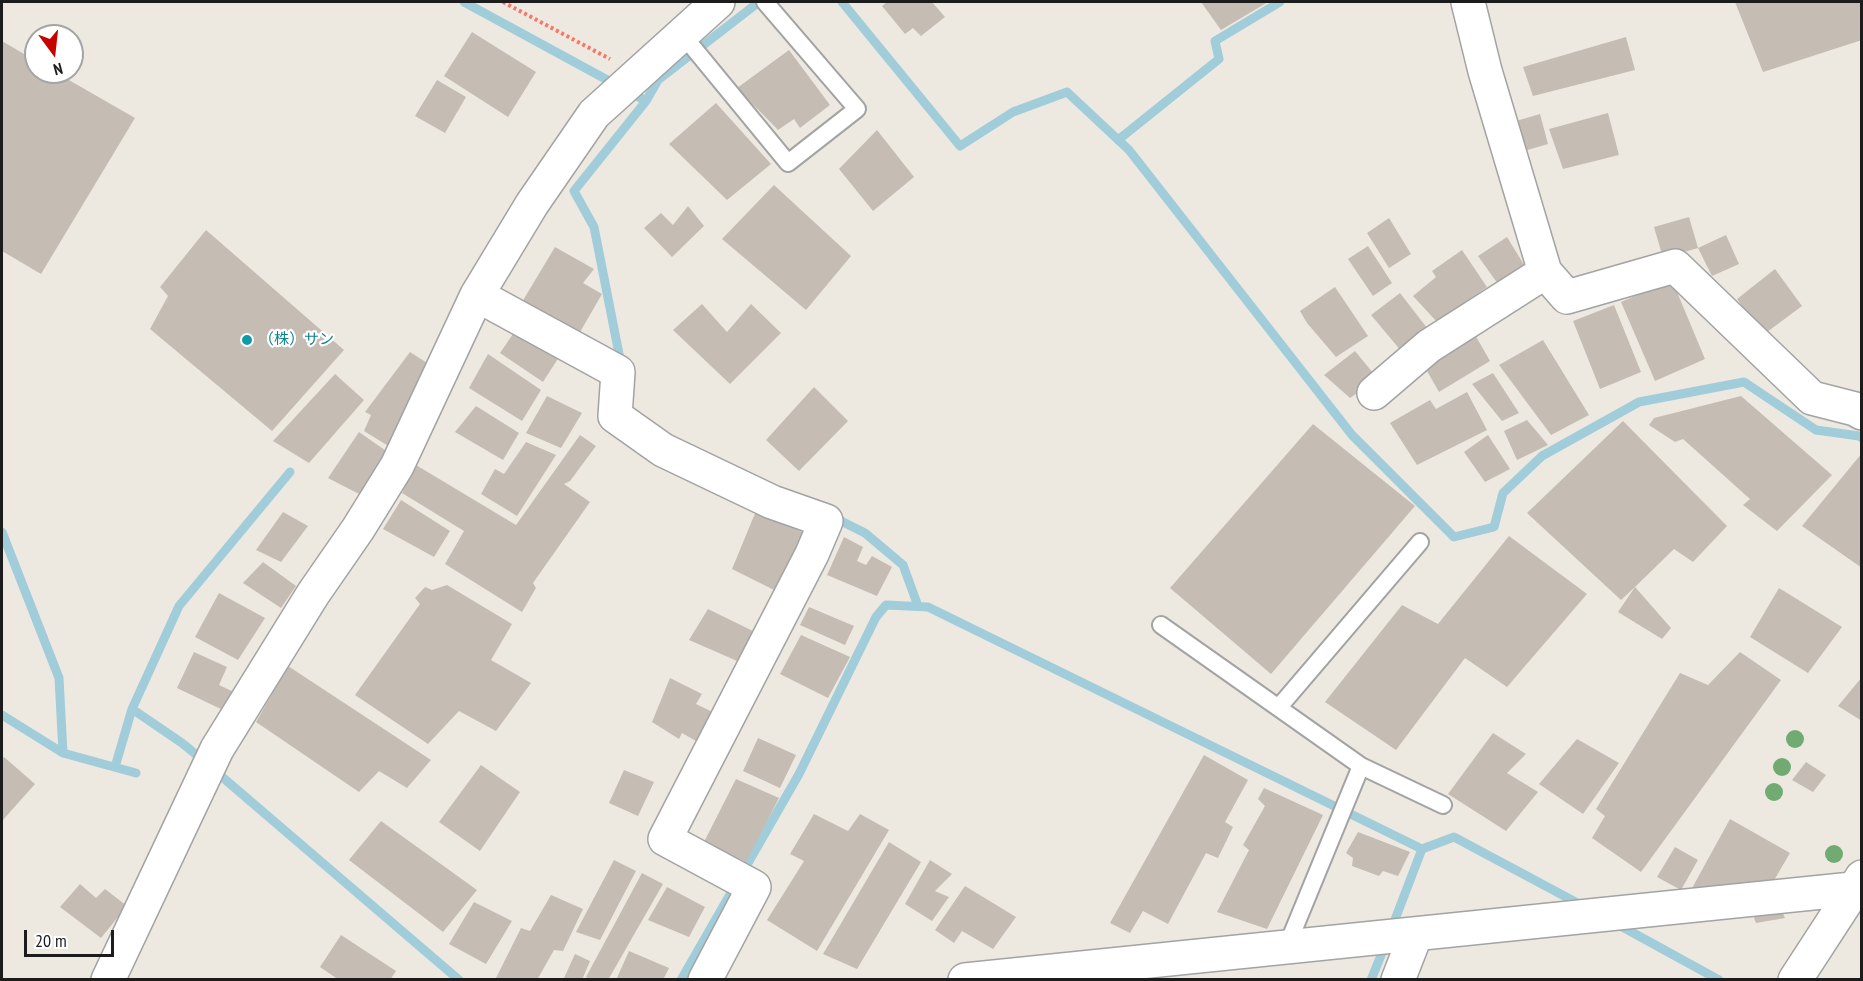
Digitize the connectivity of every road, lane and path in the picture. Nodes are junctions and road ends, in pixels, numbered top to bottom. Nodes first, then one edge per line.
1 (503, 2) edge
2 (718, 2) edge
3 (1468, 2) edge
4 (767, 4) edge
5 (692, 46) junction
6 (618, 80) junction
7 (1545, 272) junction
8 (477, 295) junction
9 (1374, 393) dead end
10 (1862, 414) edge
11 (1420, 542) dead end
12 (1161, 624) dead end
13 (1279, 707) junction
14 (1361, 766) junction
15 (1443, 805) dead end
16 (1859, 884) edge
17 (1395, 936) junction
18 (1287, 946) junction
19 (108, 980) edge
20 (705, 980) edge
21 (965, 980) edge
22 (1398, 980) edge
23 (1795, 980) edge

1 - 6 path
2 - 5 street
3 - 7 street
4 - 5 lane
5 - 6 street
6 - 8 street
7 - 9 street
7 - 10 street
8 - 19 street
8 - 20 street
11 - 13 lane
12 - 13 lane
13 - 14 lane
14 - 15 lane
14 - 18 lane
16 - 17 street
16 - 23 street
17 - 18 street
17 - 22 street
18 - 21 street

